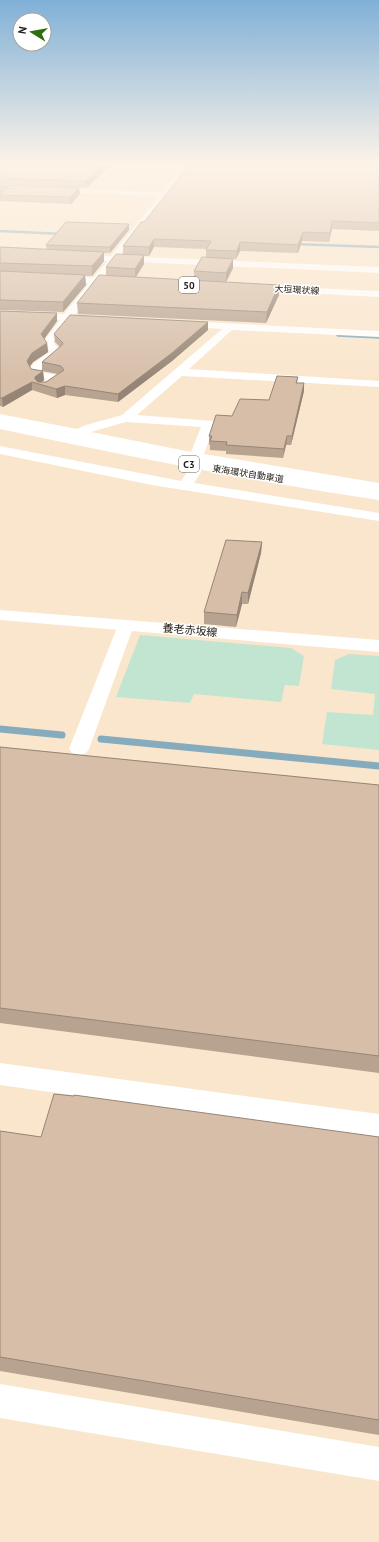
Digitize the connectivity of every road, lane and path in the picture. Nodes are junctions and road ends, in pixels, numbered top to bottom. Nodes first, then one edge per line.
1 (131, 237) edge
2 (68, 256) edge
3 (114, 258) junction
4 (379, 270) edge
5 (0, 276) edge
6 (96, 281) junction
7 (135, 282) edge
8 (237, 287) edge
9 (379, 294) edge
10 (0, 314) edge
11 (67, 318) junction
12 (106, 320) edge
13 (168, 323) edge
14 (230, 326) junction
15 (379, 334) edge
16 (179, 372) junction
17 (379, 384) edge
18 (43, 388) edge
19 (126, 418) junction
20 (1, 421) edge
21 (76, 434) junction
22 (0, 450) edge
23 (196, 457) junction
24 (185, 486) junction
25 (379, 487) edge
26 (379, 495) edge
27 (379, 517) edge
28 (0, 615) edge
29 (126, 625) junction
30 (379, 646) edge
31 (79, 750) dead end
32 (0, 1074) edge
33 (379, 1126) edge
34 (0, 1401) edge
35 (379, 1464) edge

1 - 3 street
2 - 3 street
3 - 4 street
3 - 6 street
5 - 6 main road
6 - 7 main road
6 - 11 street
8 - 9 main road, 大垣環状線
10 - 11 street
11 - 12 street
11 - 18 street
13 - 14 street
14 - 15 street
14 - 16 street
16 - 17 street
16 - 19 street
19 - 21 street
19 - 23 street
20 - 21 street
20 - 26 main road, 東海環状自動車道 / C3
21 - 23 street
22 - 24 street
23 - 24 street
23 - 25 street
24 - 27 street
28 - 29 main road, 養老赤坂線
29 - 30 main road, 養老赤坂線
29 - 31 street
32 - 33 street
34 - 35 street

